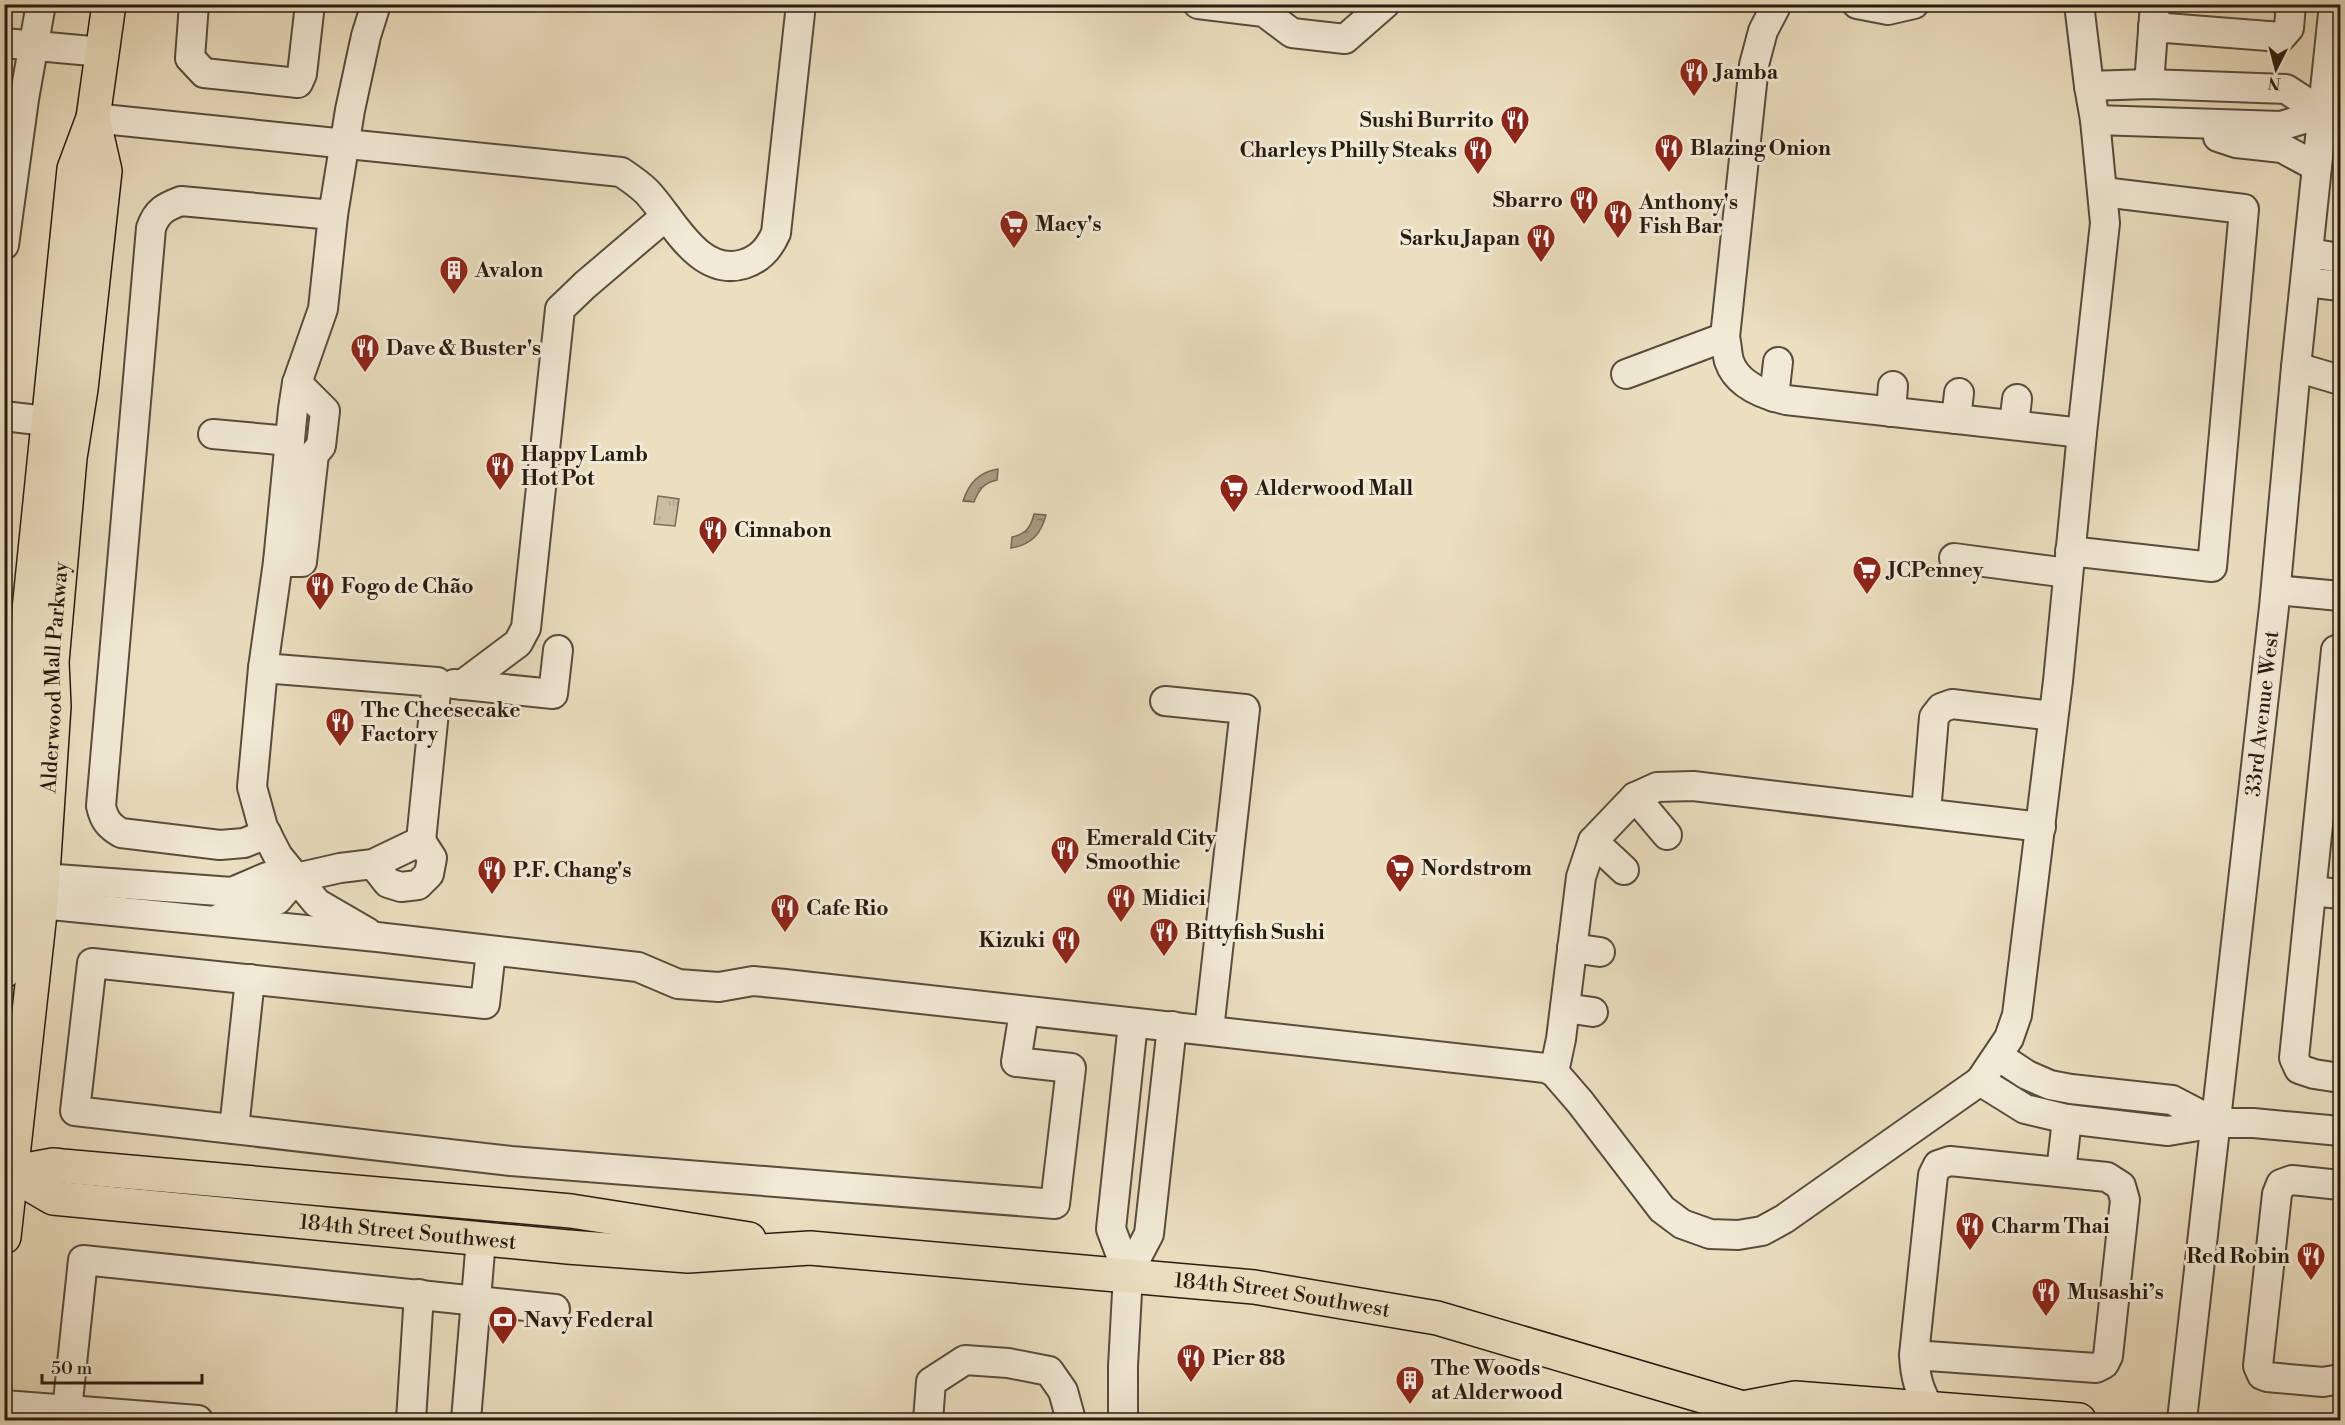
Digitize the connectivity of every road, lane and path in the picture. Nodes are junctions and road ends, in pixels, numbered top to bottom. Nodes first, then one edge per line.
1 (40, 4) edge
2 (110, 4) edge
3 (176, 4) edge
4 (194, 4) edge
5 (310, 4) edge
6 (376, 4) edge
7 (801, 4) edge
8 (1198, 4) edge
9 (1385, 4) edge
10 (1778, 4) edge
11 (1857, 4) edge
12 (1914, 4) edge
13 (2079, 4) edge
14 (2291, 4) edge
15 (2334, 4) edge
16 (2154, 16) edge
17 (4, 23) edge
18 (4, 43) edge
19 (35, 45) junction
20 (102, 52) junction
21 (204, 73) junction
22 (2149, 84) junction
23 (2089, 86) junction
24 (14, 98) edge
25 (2332, 114) edge
26 (93, 118) junction
27 (2095, 120) junction
28 (2179, 123) junction
29 (344, 145) junction
30 (2318, 167) junction
31 (2103, 192) junction
32 (333, 215) junction
33 (666, 216) junction
34 (4, 245) edge
35 (2309, 253) junction
36 (2340, 258) edge
37 (2306, 282) junction
38 (2340, 286) edge
39 (1725, 337) junction
40 (1778, 362) dead end
41 (2296, 367) junction
42 (1626, 374) dead end
43 (2340, 380) edge
44 (1774, 397) junction
45 (4, 416) edge
46 (62, 423) junction
47 (2082, 432) junction
48 (213, 434) dead end
49 (297, 449) junction
50 (1954, 558) dead end
51 (2069, 562) junction
52 (2276, 590) junction
53 (2340, 597) edge
54 (558, 650) dead end
55 (2340, 651) edge
56 (264, 668) junction
57 (449, 683) junction
58 (1165, 701) dead end
59 (2053, 716) junction
60 (1635, 798) junction
61 (1915, 820) junction
62 (2041, 827) junction
63 (267, 834) junction
64 (1667, 835) dead end
65 (421, 841) junction
66 (1593, 841) junction
67 (373, 864) junction
68 (1624, 870) dead end
69 (296, 878) junction
70 (42, 891) junction
71 (2312, 891) junction
72 (2340, 894) edge
73 (210, 921) junction
74 (377, 937) junction
75 (6, 939) edge
76 (1572, 948) junction
77 (491, 951) junction
78 (1600, 952) dead end
79 (4, 971) edge
80 (250, 979) junction
81 (1565, 1008) junction
82 (1024, 1012) junction
83 (1593, 1012) dead end
84 (1133, 1023) junction
85 (1172, 1026) junction
86 (1209, 1030) junction
87 (1998, 1056) junction
88 (1554, 1072) junction
89 (2340, 1078) edge
90 (1980, 1081) junction
91 (2067, 1119) junction
92 (2216, 1124) junction
93 (234, 1129) junction
94 (2340, 1131) edge
95 (2061, 1172) junction
96 (8, 1174) edge
97 (2340, 1185) edge
98 (408, 1198) junction
99 (571, 1211) junction
100 (4, 1237) edge
101 (481, 1239) junction
102 (810, 1248) junction
103 (1128, 1274) junction
104 (419, 1294) junction
105 (477, 1300) junction
106 (555, 1310) dead end
107 (1914, 1355) junction
108 (2340, 1379) edge
109 (4, 1405) edge
110 (1930, 1409) junction
111 (66, 1415) edge
112 (1752, 1416) edge
113 (198, 1420) edge
114 (411, 1420) edge
115 (466, 1420) edge
116 (928, 1420) edge
117 (1071, 1420) edge
118 (1124, 1420) edge
119 (2079, 1420) edge
120 (2182, 1420) edge

1 - 19 street
2 - 20 main road, Alderwood Mall Parkway
3 - 21 street
4 - 21 street
5 - 21 street
6 - 29 street
7 - 33 street
8 - 9 street
10 - 39 street
11 - 12 street
13 - 23 street
14 - 16 street
15 - 25 street, 33rd Avenue West
16 - 22 street
17 - 19 street
18 - 19 street
19 - 20 street
19 - 24 street
20 - 26 main road, Alderwood Mall Parkway
22 - 23 street
22 - 25 street
23 - 27 street
24 - 34 street
25 - 28 street
25 - 30 street, 33rd Avenue West
26 - 29 street
26 - 46 main road, Alderwood Mall Parkway
27 - 28 street
27 - 31 street
28 - 30 street
29 - 32 street
29 - 33 street
30 - 35 street, 33rd Avenue West
31 - 47 street
31 - 51 street
32 - 49 street
32 - 63 street
33 - 57 street
35 - 36 street
35 - 37 street, 33rd Avenue West
37 - 38 street
37 - 41 street, 33rd Avenue West
39 - 42 street
39 - 44 street
40 - 44 street
41 - 43 street
41 - 52 street, 33rd Avenue West
44 - 47 street
45 - 46 street
46 - 70 main road, Alderwood Mall Parkway
46 - 75 main road, Alderwood Mall Parkway
47 - 51 street
48 - 49 street
49 - 56 street
50 - 51 street
51 - 59 street
52 - 53 street
52 - 92 street, 33rd Avenue West
54 - 57 street
55 - 71 street
56 - 57 street
56 - 63 street
57 - 65 street
58 - 86 street
59 - 61 street
59 - 62 street
60 - 61 street
60 - 64 street
60 - 66 street
61 - 62 street
62 - 87 street
63 - 69 street
65 - 67 street
65 - 67 street
66 - 68 street
66 - 76 street
67 - 69 street
69 - 70 street
69 - 73 street
69 - 74 street
70 - 73 street
70 - 96 main road, Alderwood Mall Parkway
71 - 72 street
71 - 89 street
73 - 74 street
74 - 77 street
75 - 79 main road, Alderwood Mall Parkway
76 - 78 street
76 - 81 street
77 - 80 street
77 - 82 street
80 - 93 street
80 - 93 street
81 - 83 street
81 - 88 street
82 - 84 street
82 - 93 street
84 - 85 street
84 - 103 street
85 - 86 street
85 - 103 street
86 - 88 street
87 - 90 street
87 - 92 street
88 - 90 street
90 - 91 street
91 - 92 street
91 - 95 street
92 - 94 street
92 - 120 street, 33rd Avenue West
95 - 107 street
95 - 107 street
96 - 98 main road, 184th Street Southwest
96 - 100 main road, Alderwood Mall Parkway
96 - 101 main road, 184th Street Southwest
97 - 108 street
98 - 99 main road, 184th Street Southwest
98 - 101 main road
99 - 101 main road
99 - 102 main road, 184th Street Southwest
101 - 102 main road, 184th Street Southwest
101 - 105 street
102 - 103 main road, 184th Street Southwest
103 - 112 main road, 184th Street Southwest
103 - 118 street
104 - 105 street
104 - 111 street
104 - 114 street
105 - 106 street
105 - 115 street
107 - 110 street
109 - 111 street
110 - 112 main road, 184th Street Southwest
110 - 119 main road, 184th Street Southwest
111 - 113 street
116 - 117 street

